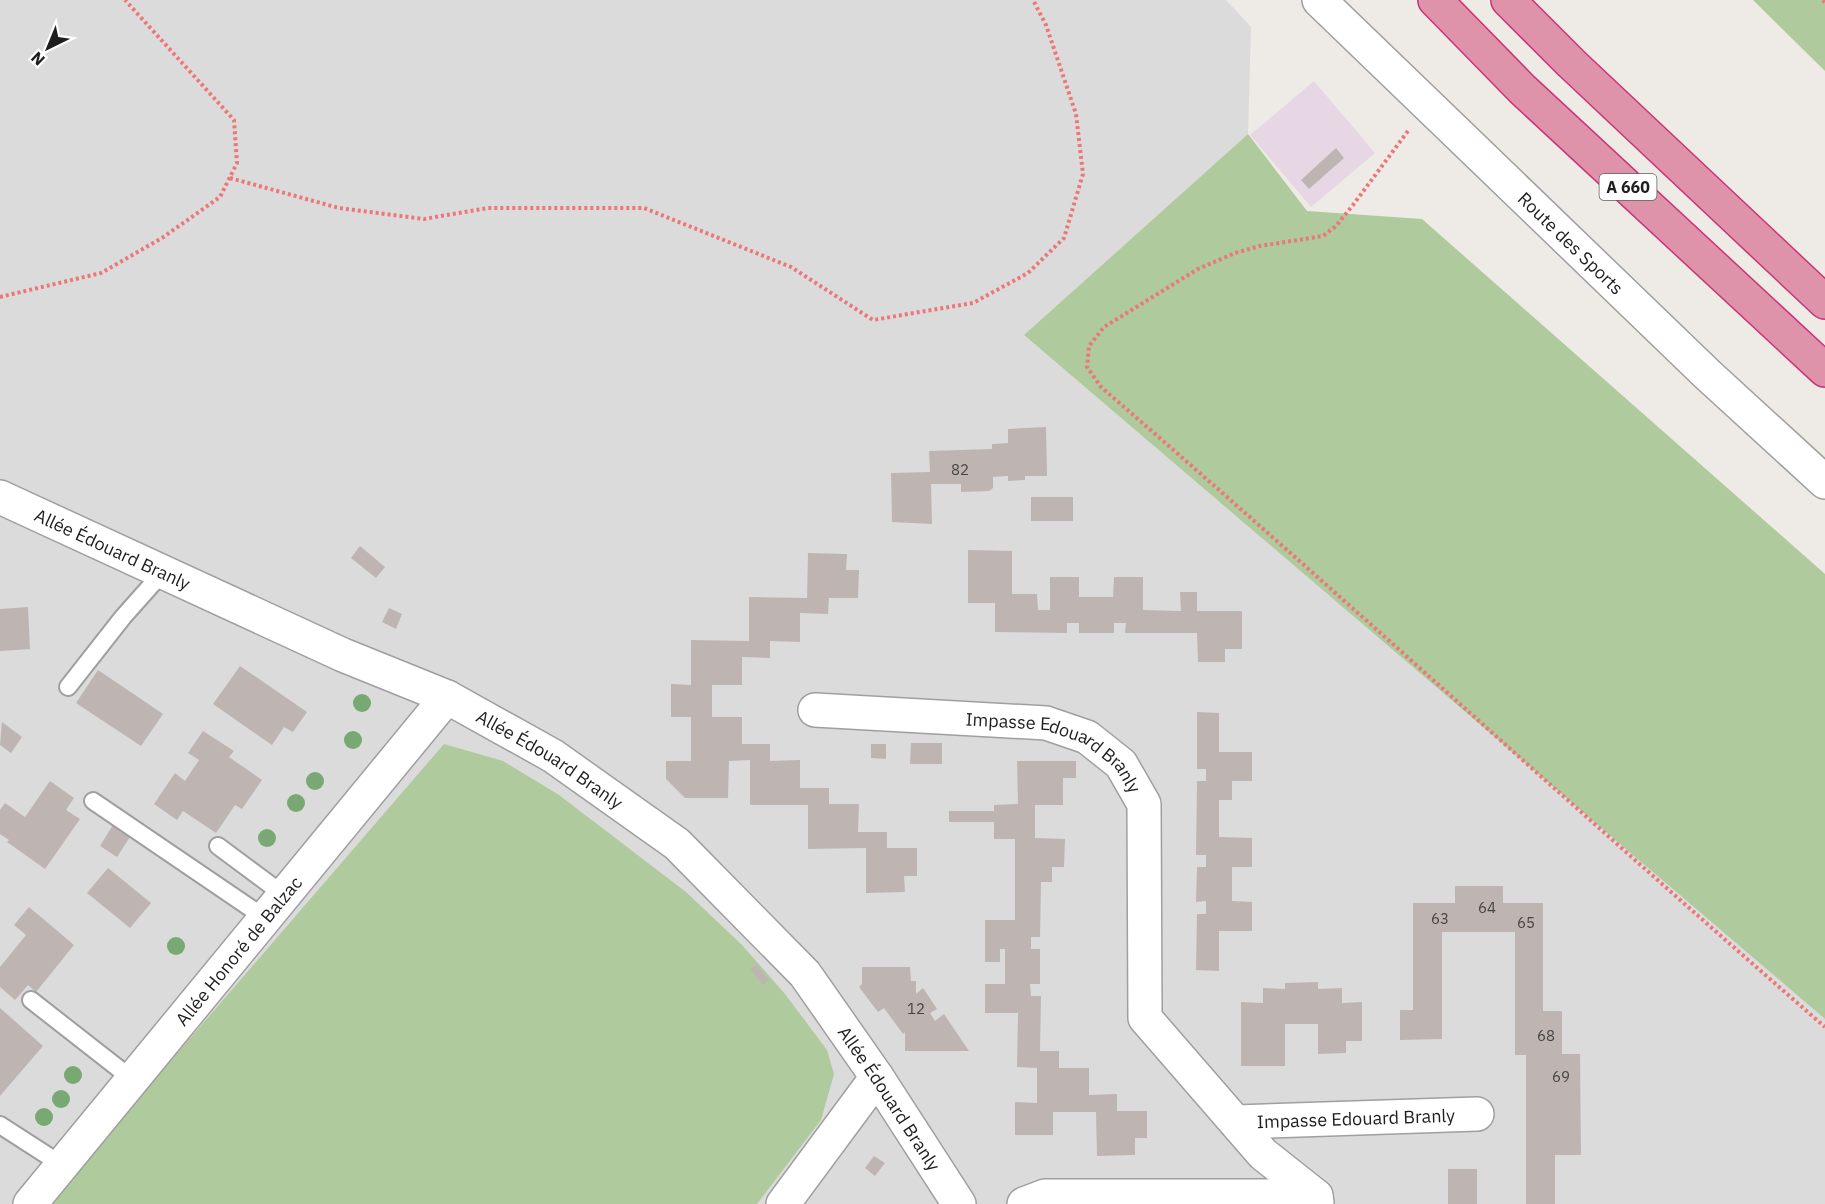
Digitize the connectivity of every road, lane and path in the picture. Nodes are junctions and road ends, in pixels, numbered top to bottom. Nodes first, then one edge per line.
1 (125, 0) edge
2 (1033, 0) edge
3 (1319, 0) edge
4 (1435, 0) edge
5 (1509, 0) edge
6 (1427, 106) junction
7 (230, 178) junction
8 (0, 297) edge
9 (1825, 302) edge
10 (1825, 370) edge
11 (1825, 482) edge
12 (0, 497) edge
13 (163, 572) junction
14 (68, 687) dead end
15 (447, 697) junction
16 (815, 711) dead end
17 (93, 801) dead end
18 (218, 846) dead end
19 (274, 907) junction
20 (31, 1000) dead end
21 (1825, 1027) edge
22 (878, 1077) junction
23 (132, 1079) junction
24 (1477, 1114) dead end
25 (1236, 1122) junction
26 (0, 1125) edge
27 (62, 1166) junction
28 (1317, 1200) edge
29 (30, 1204) edge
30 (783, 1204) edge
31 (959, 1204) edge
32 (1024, 1204) edge

1 - 7 path
2 - 7 path
3 - 6 street, Route des Sports
4 - 10 highway, A 660
5 - 9 highway, A 660
6 - 11 street, Route des Sports
6 - 21 path
7 - 8 path
12 - 13 street, Allée Édouard Branly
13 - 14 lane
13 - 15 street, Allée Édouard Branly
15 - 19 street, Allée Honoré de Balzac
15 - 22 street, Allée Édouard Branly
16 - 25 street, Impasse Edouard Branly
17 - 19 lane
18 - 19 lane
19 - 23 street, Allée Honoré de Balzac
20 - 23 lane
22 - 30 street
22 - 31 street, Allée Édouard Branly
23 - 27 street, Allée Honoré de Balzac
24 - 25 street, Impasse Edouard Branly
25 - 28 street, Impasse Edouard Branly
26 - 27 lane
27 - 29 street, Allée Honoré de Balzac
28 - 32 street, Impasse Edouard Branly

